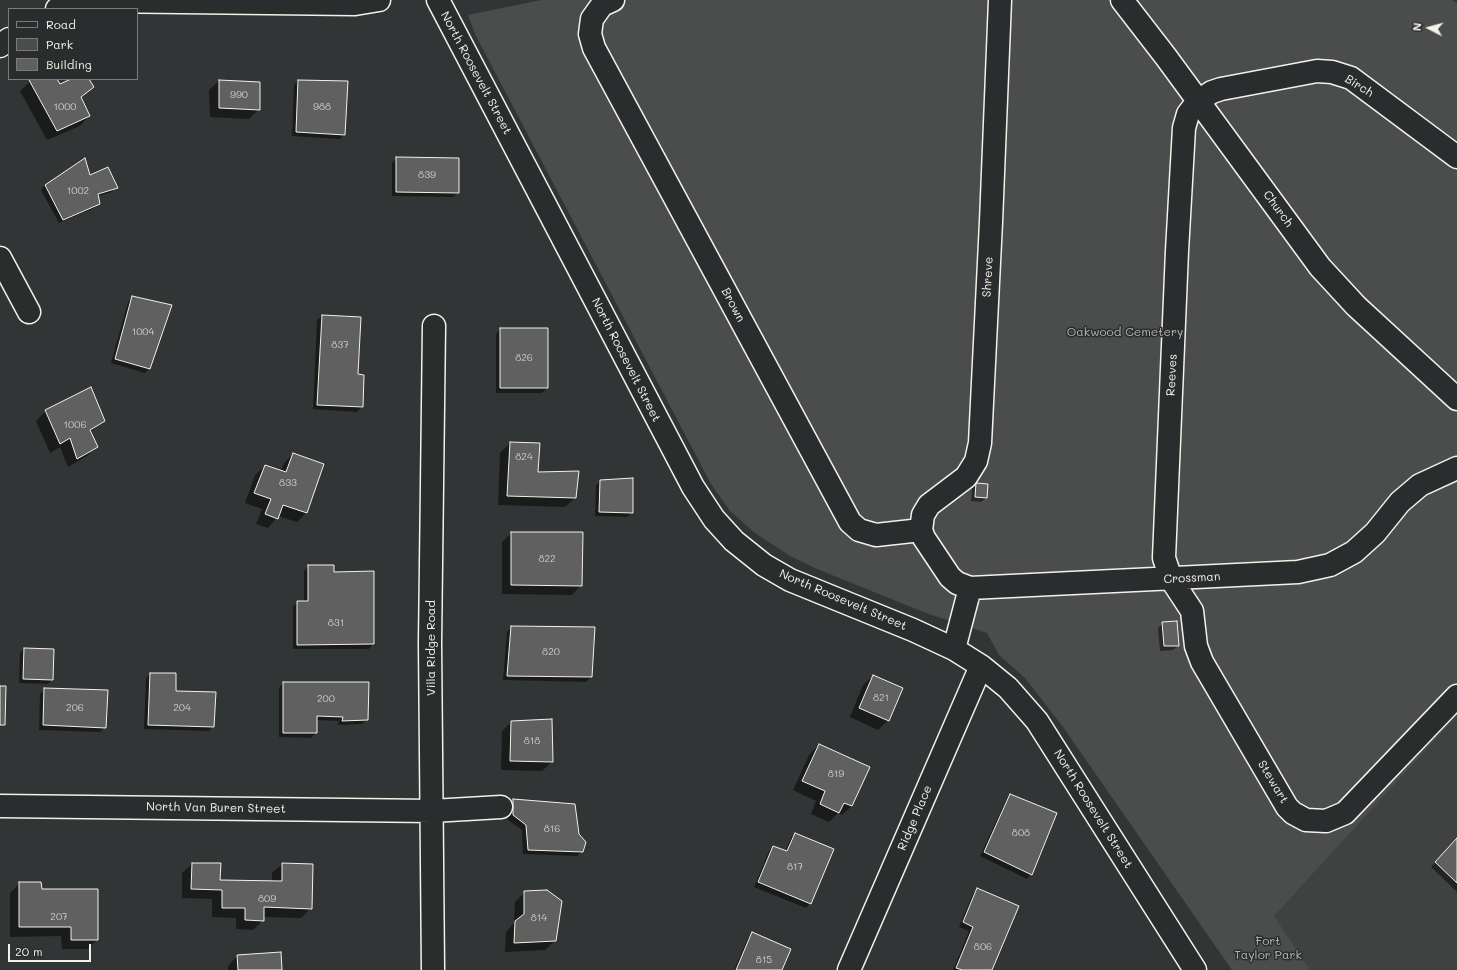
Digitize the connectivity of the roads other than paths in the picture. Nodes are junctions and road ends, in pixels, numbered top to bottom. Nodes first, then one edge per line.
1 (379, 0) edge
2 (438, 0) edge
3 (613, 0) edge
4 (1000, 0) edge
5 (1122, 0) edge
6 (62, 8) edge
7 (8, 40) edge
8 (0, 46) edge
9 (1198, 101) junction
10 (1457, 157) edge
11 (0, 258) edge
12 (29, 312) dead end
13 (434, 326) dead end
14 (1457, 399) edge
15 (1457, 468) edge
16 (921, 530) junction
17 (1171, 579) junction
18 (970, 588) junction
19 (954, 649) junction
20 (981, 666) junction
21 (1457, 696) edge
22 (0, 806) edge
23 (501, 807) dead end
24 (432, 811) junction
25 (433, 970) edge
26 (849, 970) edge
27 (1195, 970) edge

1 - 6 street
2 - 19 street, North Roosevelt Street
3 - 16 street, Brown
4 - 16 street, Shreve
5 - 9 street, Church
7 - 8 street
9 - 10 street, Birch
9 - 14 street, Church
9 - 17 street, Reeves
11 - 12 street
13 - 24 street, Villa Ridge Road
15 - 17 street, Crossman
16 - 18 street
17 - 18 street, Crossman
17 - 21 street, Stewart
18 - 19 street
19 - 20 street, North Roosevelt Street
20 - 26 street, Ridge Place
20 - 27 street, North Roosevelt Street
22 - 24 street, North Van Buren Street
23 - 24 street, North Van Buren Street
24 - 25 street, Villa Ridge Road

